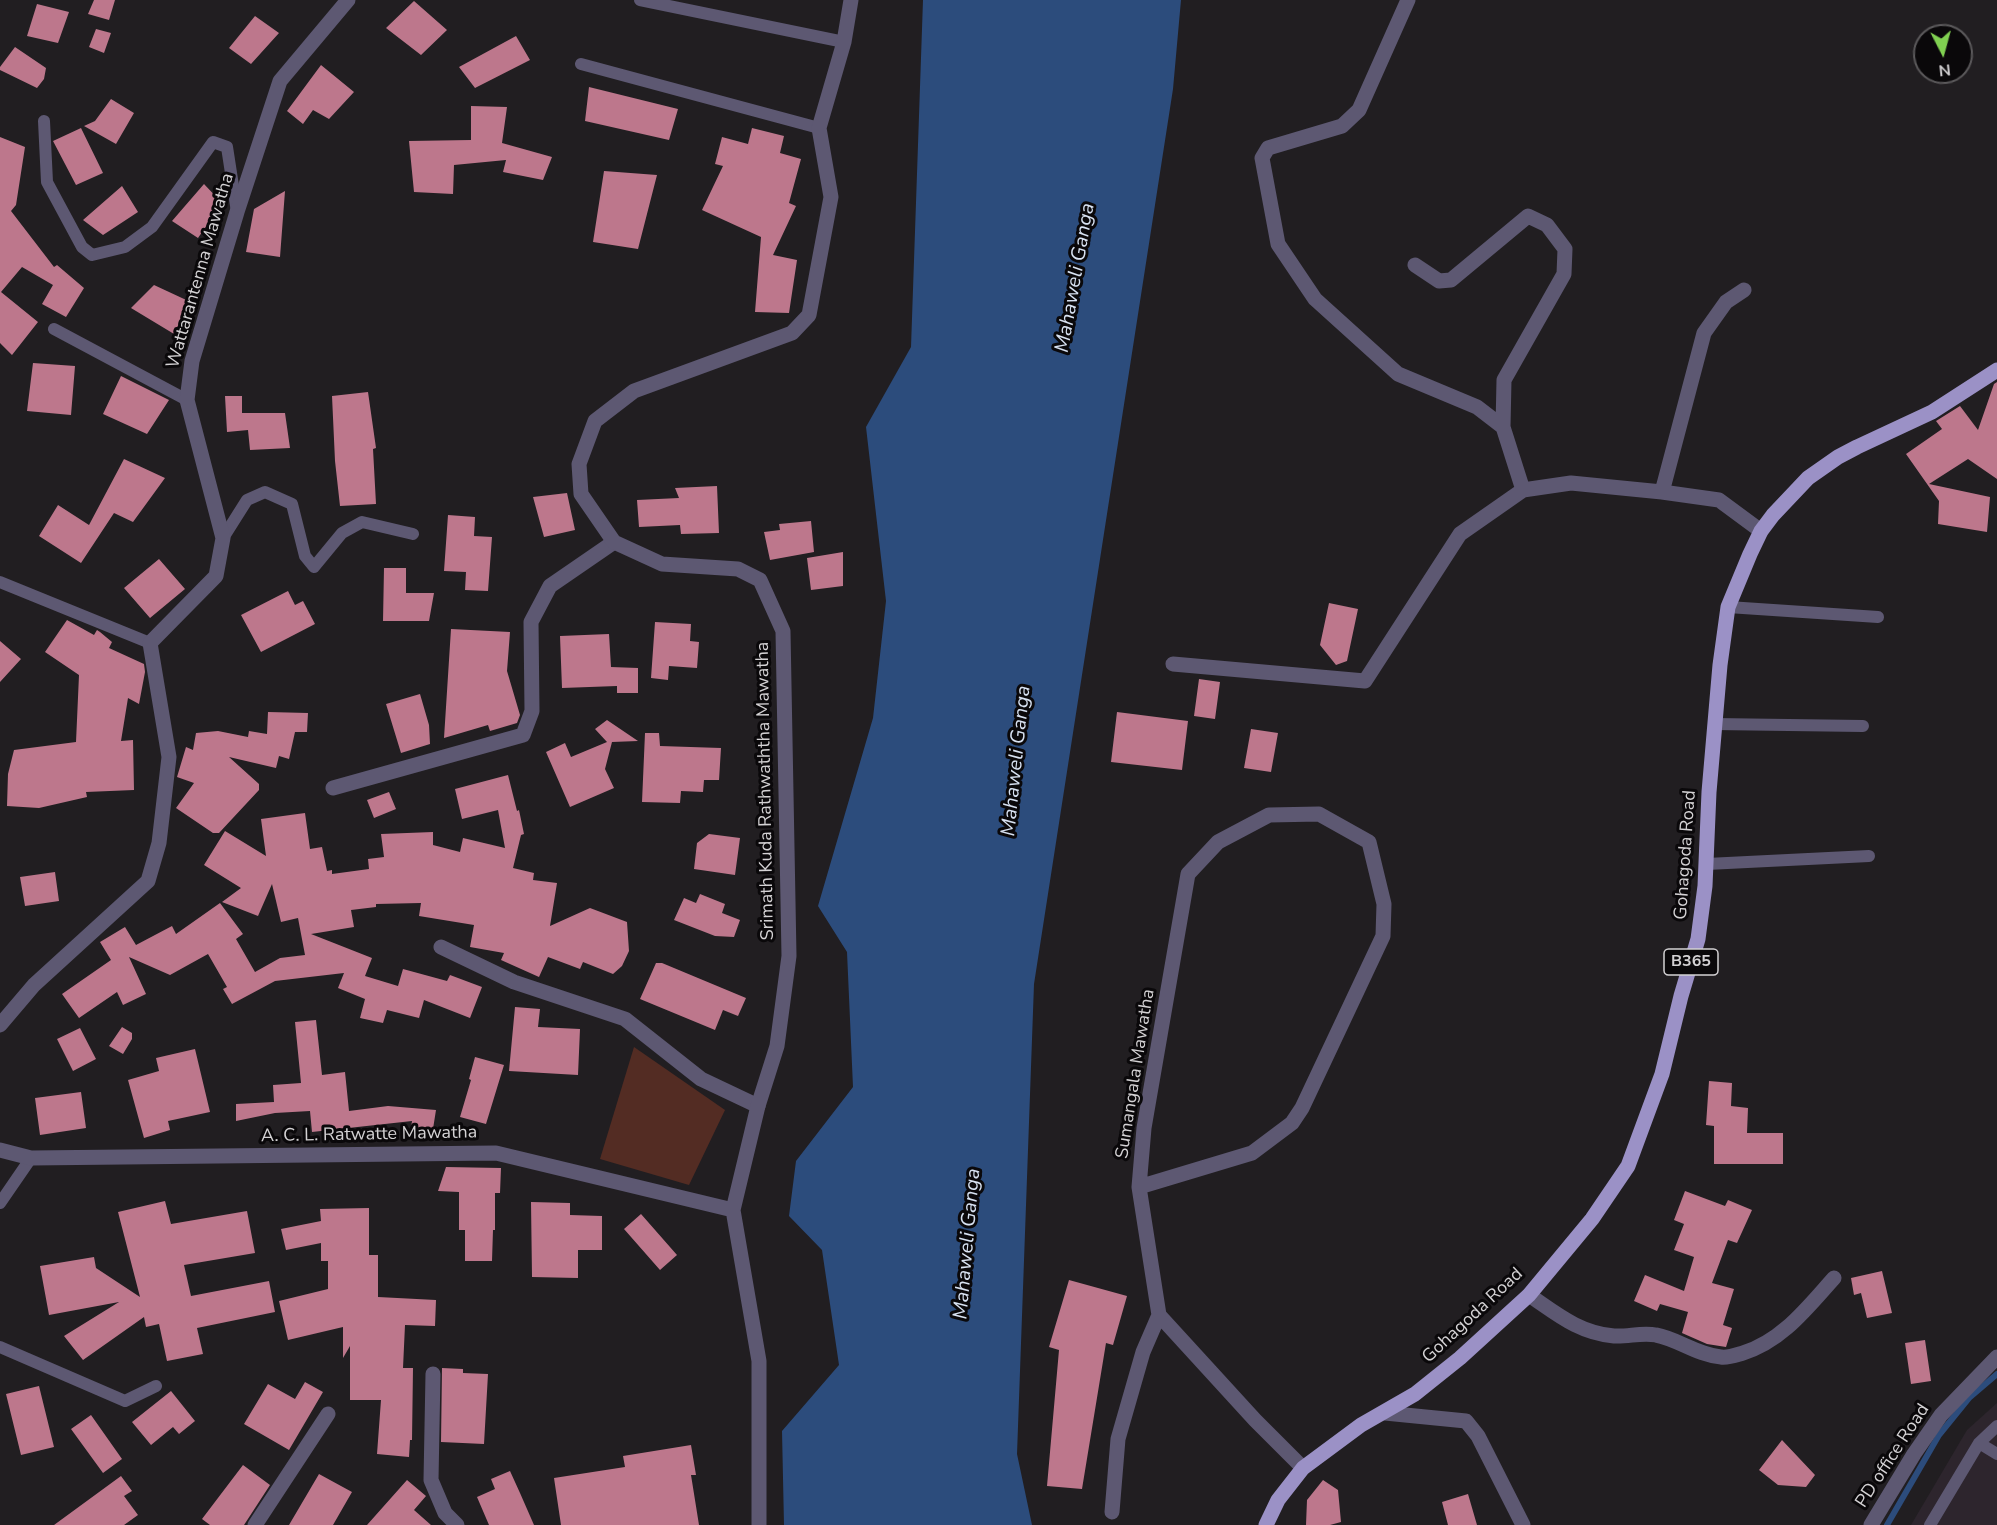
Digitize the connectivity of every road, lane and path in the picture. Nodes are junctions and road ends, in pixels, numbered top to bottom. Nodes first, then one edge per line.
1 (348, 0) edge
2 (640, 0) edge
3 (851, 0) edge
4 (1408, 0) edge
5 (844, 42) junction
6 (581, 64) dead end
7 (44, 121) dead end
8 (819, 128) junction
9 (237, 212) junction
10 (1415, 265) dead end
11 (1744, 290) dead end
12 (54, 329) dead end
13 (1997, 369) edge
14 (187, 400) junction
15 (1503, 427) junction
16 (1523, 490) junction
17 (1662, 492) junction
18 (1761, 531) junction
19 (413, 534) dead end
20 (223, 538) junction
21 (614, 542) junction
22 (0, 582) edge
23 (1728, 607) junction
24 (1878, 617) dead end
25 (150, 643) junction
26 (1173, 664) dead end
27 (1714, 724) junction
28 (1863, 726) dead end
29 (333, 788) dead end
30 (1869, 856) dead end
31 (1707, 864) junction
32 (441, 947) dead end
33 (0, 1025) edge
34 (758, 1106) junction
35 (0, 1150) edge
36 (31, 1158) junction
37 (1139, 1187) junction
38 (0, 1203) edge
39 (733, 1210) junction
40 (1834, 1278) dead end
41 (1529, 1295) junction
42 (1160, 1315) junction
43 (0, 1347) edge
44 (1997, 1357) edge
45 (433, 1374) dead end
46 (156, 1386) dead end
47 (1385, 1413) junction
48 (327, 1414) dead end
49 (1997, 1426) edge
50 (1979, 1443) junction
51 (1997, 1454) edge
52 (1303, 1468) junction
53 (1112, 1512) dead end
54 (255, 1525) edge
55 (457, 1525) edge
56 (759, 1525) edge
57 (1266, 1525) edge
58 (1523, 1525) edge
59 (1871, 1525) edge
60 (1930, 1525) edge

1 - 9 street, Wattarantenna Mawatha
2 - 5 lane
3 - 5 street
4 - 15 street
5 - 8 street
6 - 8 lane
7 - 9 lane
8 - 21 street
9 - 14 street, Wattarantenna Mawatha
10 - 15 street
11 - 17 street
12 - 14 lane
13 - 18 main road, Gohagoda Road / B365
14 - 20 street, Wattarantenna Mawatha
15 - 16 street
16 - 17 street
16 - 26 street
17 - 18 street
18 - 23 main road, Gohagoda Road / B365
19 - 20 lane
20 - 25 street, Wattarantenna Mawatha
21 - 29 street
21 - 34 street, Srimath Kuda Rathwaththa Mawatha
22 - 25 lane
23 - 24 lane
23 - 27 main road, Gohagoda Road / B365
25 - 33 street
27 - 28 lane
27 - 31 main road, Gohagoda Road / B365
30 - 31 lane
31 - 41 main road, Gohagoda Road / B365
32 - 34 street
34 - 39 street, Srimath Kuda Rathwaththa Mawatha
35 - 36 street, A. C. L. Ratwatte Mawatha
36 - 38 lane
36 - 39 street, A. C. L. Ratwatte Mawatha
37 - 37 street, Sumangala Mawatha
37 - 42 street, Sumangala Mawatha
39 - 56 street, Srimath Kuda Rathwaththa Mawatha
40 - 41 street
41 - 47 main road, Gohagoda Road / B365
42 - 52 street
42 - 53 street
43 - 46 lane
44 - 59 street, PD office Road
45 - 55 street
47 - 52 main road, Gohagoda Road / B365
47 - 58 street
48 - 54 street
49 - 50 lane
50 - 51 lane
50 - 60 lane
52 - 57 main road, Gohagoda Road / B365

